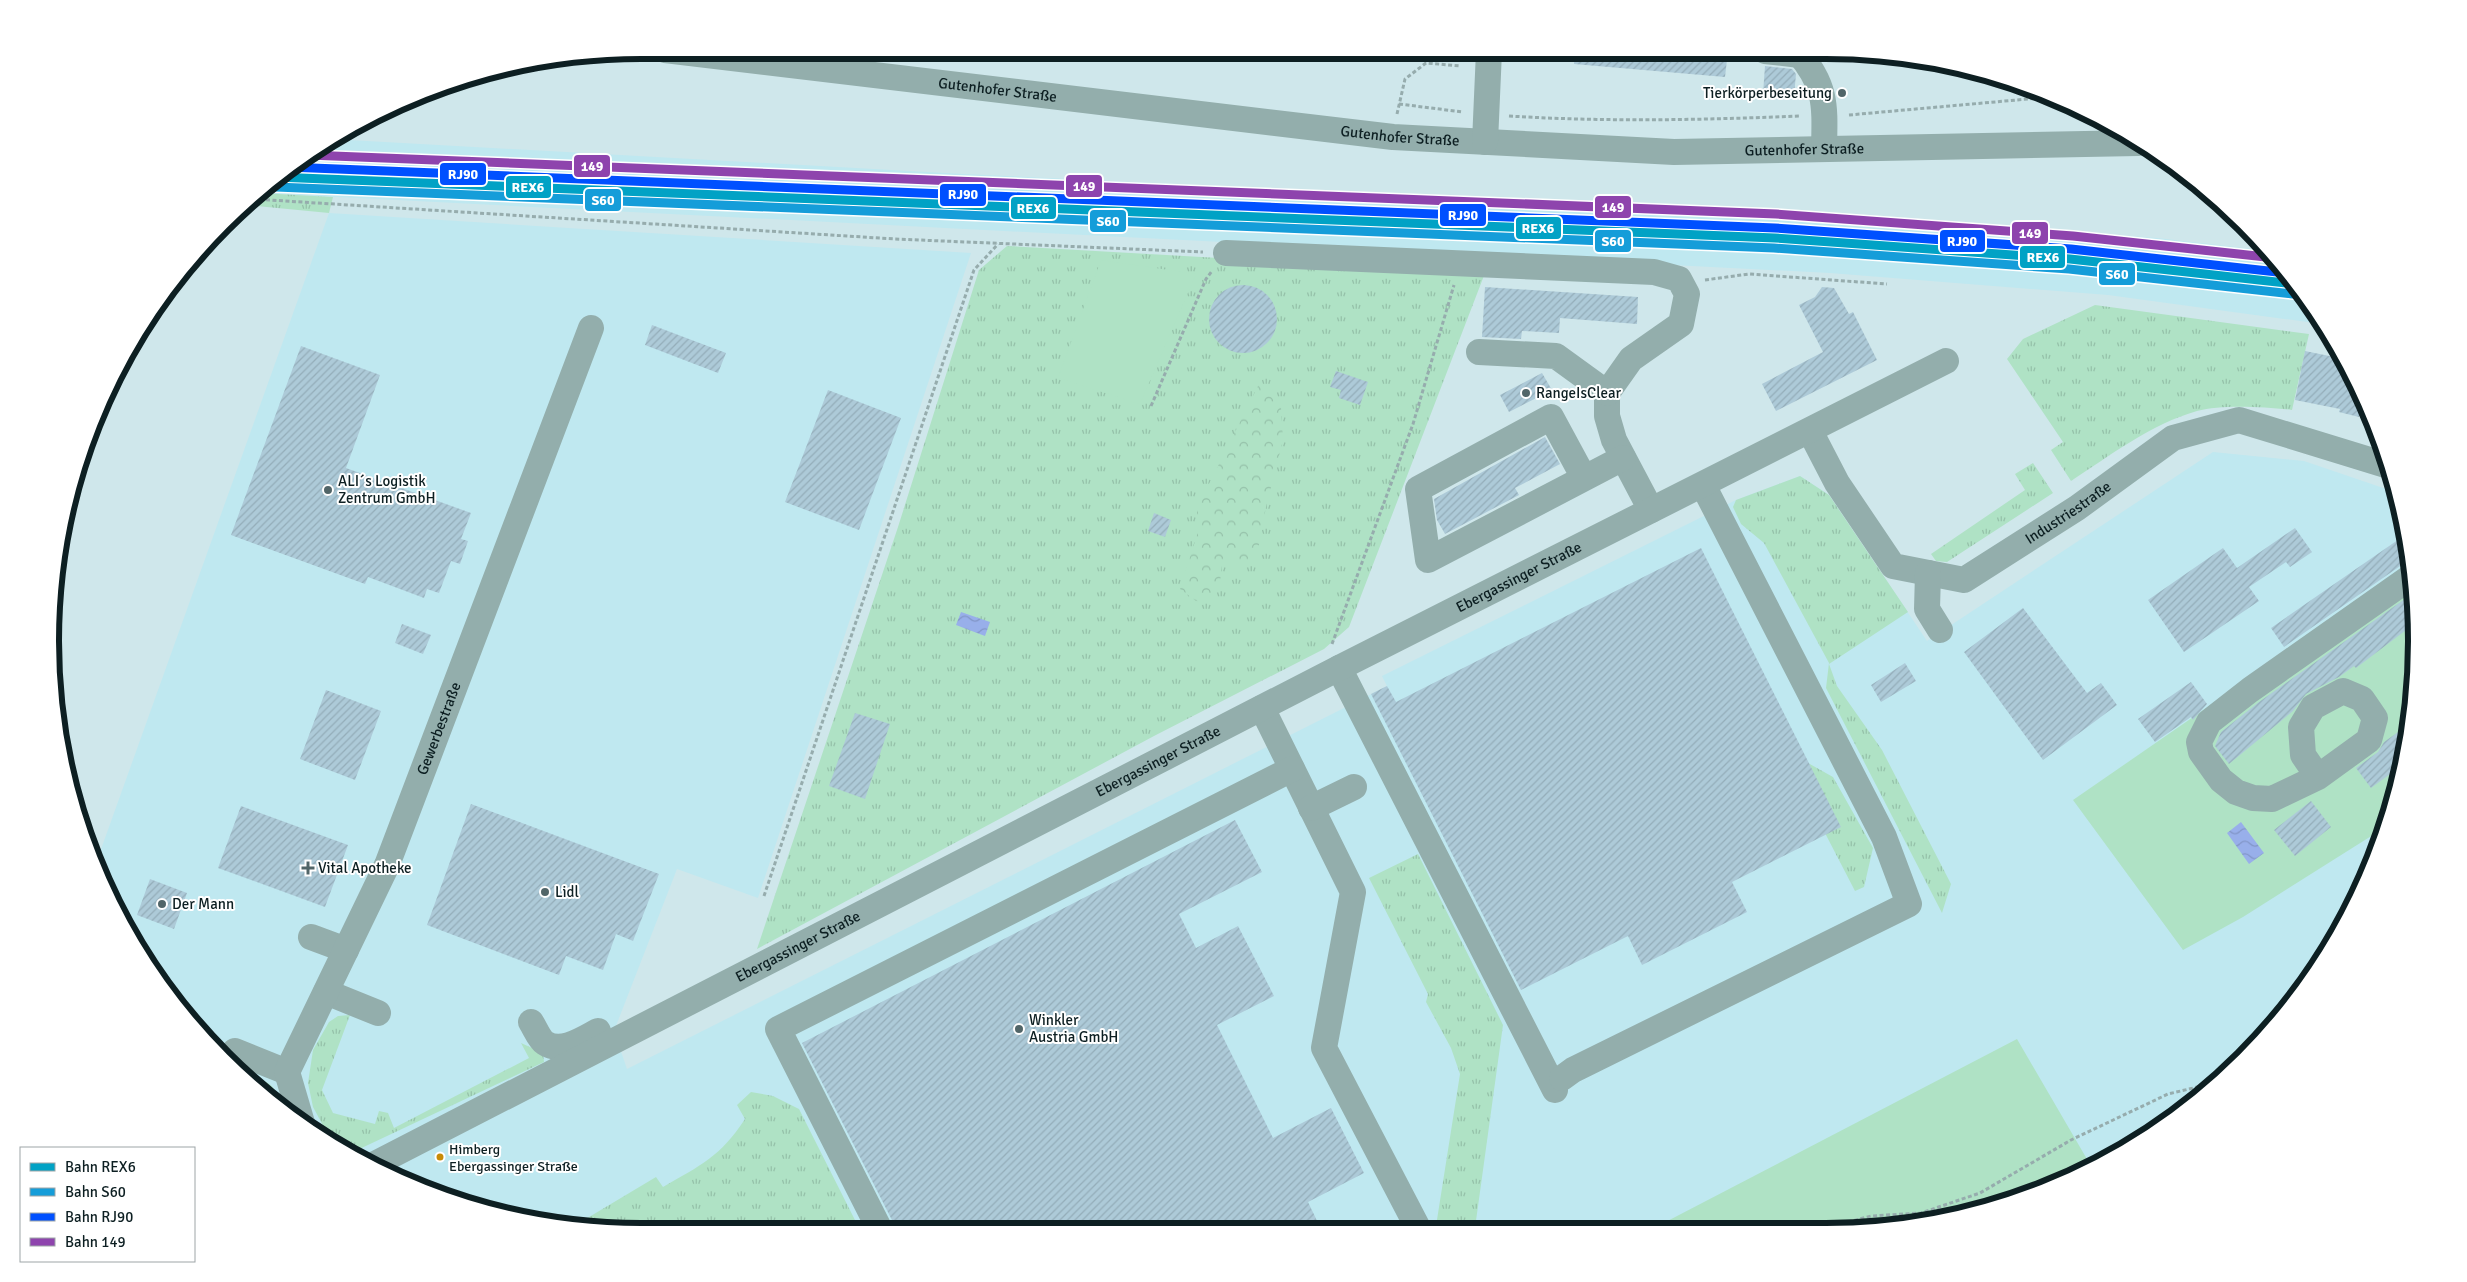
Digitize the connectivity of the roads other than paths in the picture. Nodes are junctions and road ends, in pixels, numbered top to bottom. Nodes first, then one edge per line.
1 (740, 59) edge
2 (1488, 59) edge
3 (1804, 59) edge
4 (1484, 142) junction
5 (2127, 143) edge
6 (1824, 149) junction
7 (1226, 253) road end
8 (590, 328) dead end
9 (1480, 352) dead end
10 (1946, 361) dead end
11 (1607, 393) junction
12 (1810, 431) junction
13 (1623, 458) junction
14 (2380, 463) edge
15 (1584, 478) junction
16 (1703, 485) junction
17 (1651, 510) junction
18 (1928, 573) junction
19 (2405, 581) edge
20 (1940, 630) dead end
21 (1340, 668) junction
22 (1262, 708) junction
23 (1292, 769) junction
24 (2318, 777) dead end
25 (1354, 787) dead end
26 (1312, 808) junction
27 (311, 937) dead end
28 (346, 950) junction
29 (326, 992) junction
30 (701, 998) junction
31 (378, 1013) dead end
32 (531, 1022) dead end
33 (235, 1051) dead end
34 (287, 1072) junction
35 (299, 1111) edge
36 (380, 1161) edge
37 (876, 1223) edge
38 (1415, 1223) edge

1 - 4 street, Gutenhofer Straße
2 - 4 street
3 - 6 street
4 - 6 street, Gutenhofer Straße
5 - 6 street, Gutenhofer Straße
7 - 11 street
8 - 28 street, Gewerbestraße
9 - 11 street
10 - 12 street, Ebergassinger Straße
11 - 13 street
12 - 16 street, Ebergassinger Straße
12 - 18 street, Industriestraße
13 - 15 street
13 - 17 street
14 - 18 street, Industriestraße
15 - 15 street
16 - 17 street, Ebergassinger Straße
16 - 21 street
17 - 21 street, Ebergassinger Straße
18 - 20 street
19 - 24 street
21 - 22 street, Ebergassinger Straße
22 - 23 street
22 - 30 street, Ebergassinger Straße
23 - 26 street
23 - 37 street
25 - 26 street
26 - 38 street
27 - 28 street
28 - 29 street, Gewerbestraße
29 - 31 street
29 - 34 street, Gewerbestraße
30 - 32 street
30 - 36 street, Ebergassinger Straße
33 - 34 street
34 - 35 street

